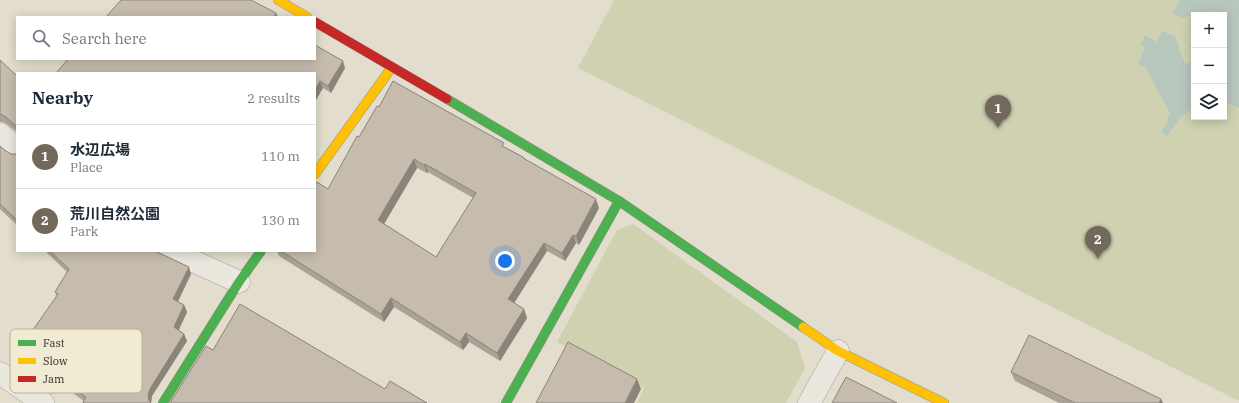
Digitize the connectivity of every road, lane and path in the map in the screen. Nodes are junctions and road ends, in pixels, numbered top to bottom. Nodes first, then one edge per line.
1 (278, 0) edge
2 (305, 16) edge
3 (316, 23) edge
4 (392, 67) junction
5 (0, 134) edge
6 (16, 148) edge
7 (316, 173) edge
8 (619, 202) junction
9 (173, 252) edge
10 (260, 252) edge
11 (238, 282) junction
12 (838, 351) junction
13 (0, 373) edge
14 (10, 380) edge
15 (29, 393) edge
16 (43, 403) edge
17 (163, 403) edge
18 (506, 403) edge
19 (808, 403) edge
20 (944, 403) edge

1 - 2 street
3 - 4 street
4 - 7 street
4 - 8 street
5 - 6 street
8 - 12 street
8 - 18 street
9 - 11 street
10 - 11 street
11 - 17 street
12 - 19 street
12 - 20 street
13 - 14 street
15 - 16 street

